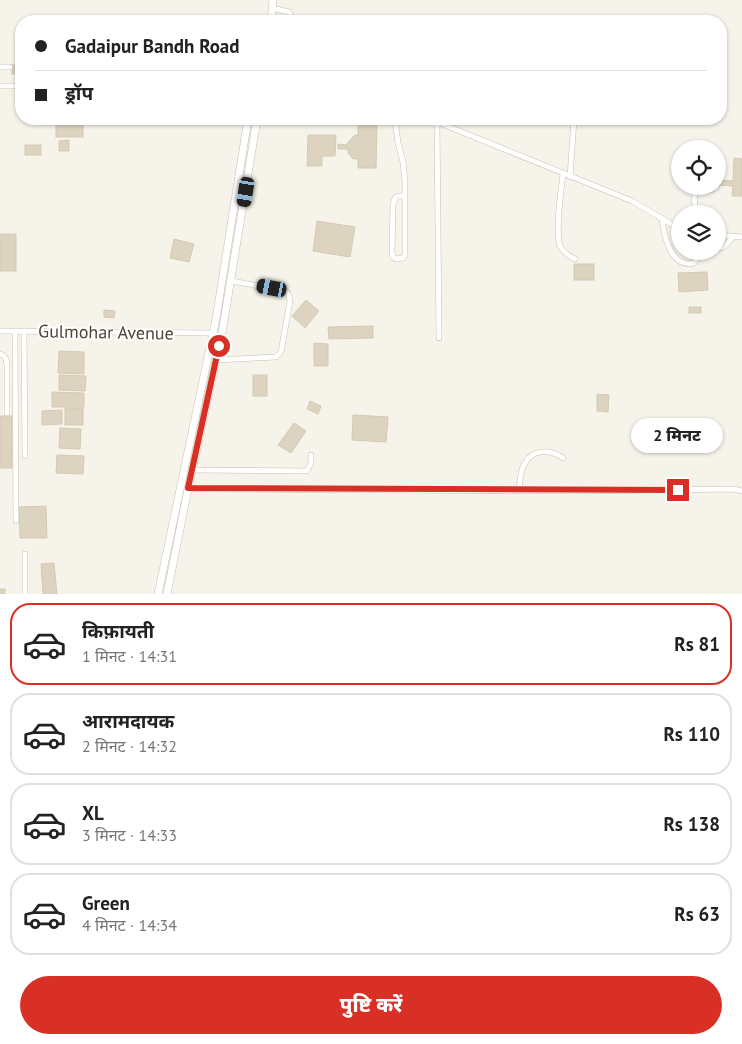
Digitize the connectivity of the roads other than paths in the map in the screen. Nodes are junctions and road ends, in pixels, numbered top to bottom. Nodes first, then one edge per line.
1 (273, 0) edge
2 (272, 8) junction
3 (271, 15) edge
4 (291, 15) edge
5 (0, 67) edge
6 (10, 67) dead end
7 (0, 86) edge
8 (15, 86) edge
9 (247, 125) edge
10 (256, 125) edge
11 (396, 125) edge
12 (437, 125) edge
13 (442, 125) edge
14 (574, 125) edge
15 (563, 174) junction
16 (570, 177) junction
17 (405, 196) junction
18 (662, 219) junction
19 (671, 224) edge
20 (726, 236) edge
21 (733, 236) junction
22 (742, 237) edge
23 (726, 245) edge
24 (671, 250) edge
25 (575, 259) dead end
26 (679, 260) edge
27 (696, 260) edge
28 (232, 281) junction
29 (0, 331) edge
30 (15, 331) junction
31 (24, 331) junction
32 (213, 333) junction
33 (439, 338) dead end
34 (0, 354) edge
35 (216, 360) junction
36 (7, 413) dead end
37 (311, 455) dead end
38 (25, 456) dead end
39 (563, 458) dead end
40 (193, 470) junction
41 (188, 488) junction
42 (519, 490) junction
43 (742, 491) edge
44 (16, 521) dead end
45 (25, 554) dead end
46 (25, 594) edge
47 (158, 594) edge
48 (167, 594) edge

1 - 2 street
2 - 3 street
2 - 4 street
5 - 6 street
7 - 8 street
9 - 32 street
10 - 28 street
11 - 17 street
12 - 33 street
13 - 15 street
14 - 16 street
15 - 16 street
15 - 25 street
16 - 18 street
17 - 17 street
18 - 19 street
18 - 24 street
20 - 21 street
21 - 22 street
21 - 23 street
26 - 27 street
28 - 35 street
28 - 35 street
29 - 30 street, Gulmohar Avenue
30 - 31 street, Gulmohar Avenue
30 - 44 street
31 - 32 street, Gulmohar Avenue
31 - 38 street
32 - 47 street
34 - 36 street
35 - 40 street
37 - 40 street
39 - 42 street
40 - 41 street
41 - 42 street
41 - 48 street
42 - 43 street
45 - 46 street

